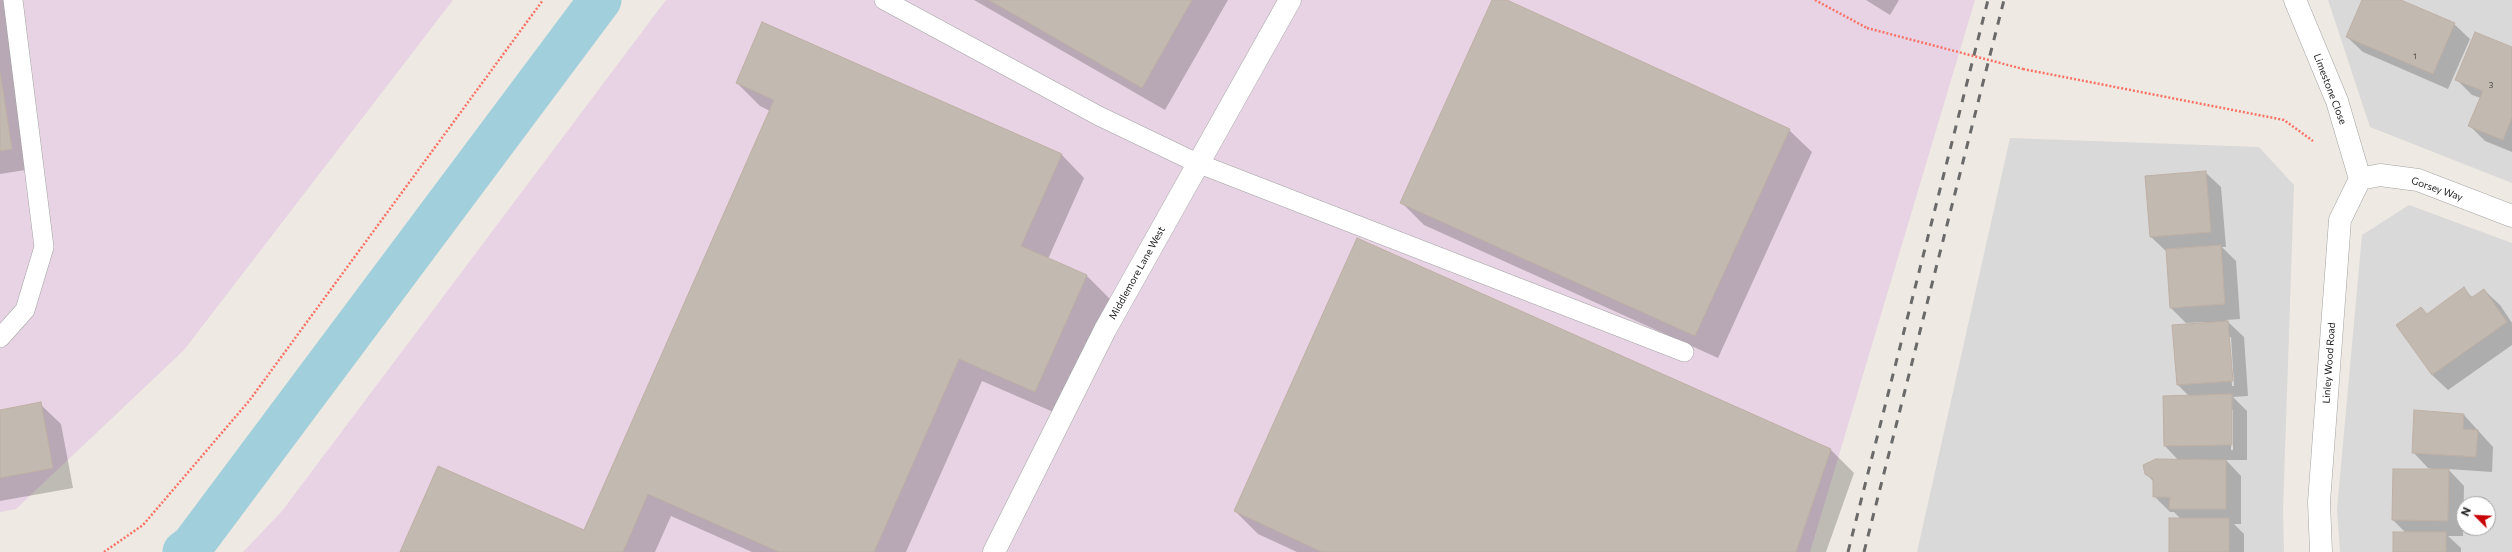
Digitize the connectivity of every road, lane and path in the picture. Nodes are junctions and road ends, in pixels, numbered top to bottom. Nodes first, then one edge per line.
1 (13, 0) edge
2 (543, 0) edge
3 (884, 0) edge
4 (1290, 0) edge
5 (1815, 0) edge
6 (2295, 0) edge
7 (2320, 145) dead end
8 (1197, 163) junction
9 (2360, 179) junction
10 (2512, 216) edge
11 (0, 338) edge
12 (1684, 352) dead end
13 (104, 552) edge
14 (994, 552) edge
15 (2320, 552) edge

1 - 11 lane
2 - 13 path
3 - 8 lane
4 - 8 street, Middlemore Lane West
5 - 7 path, bridge
6 - 9 street, Limestone Close
8 - 12 lane
8 - 14 street, Middlemore Lane West
9 - 10 street, Gorsey Way
9 - 15 street, Linley Wood Road

